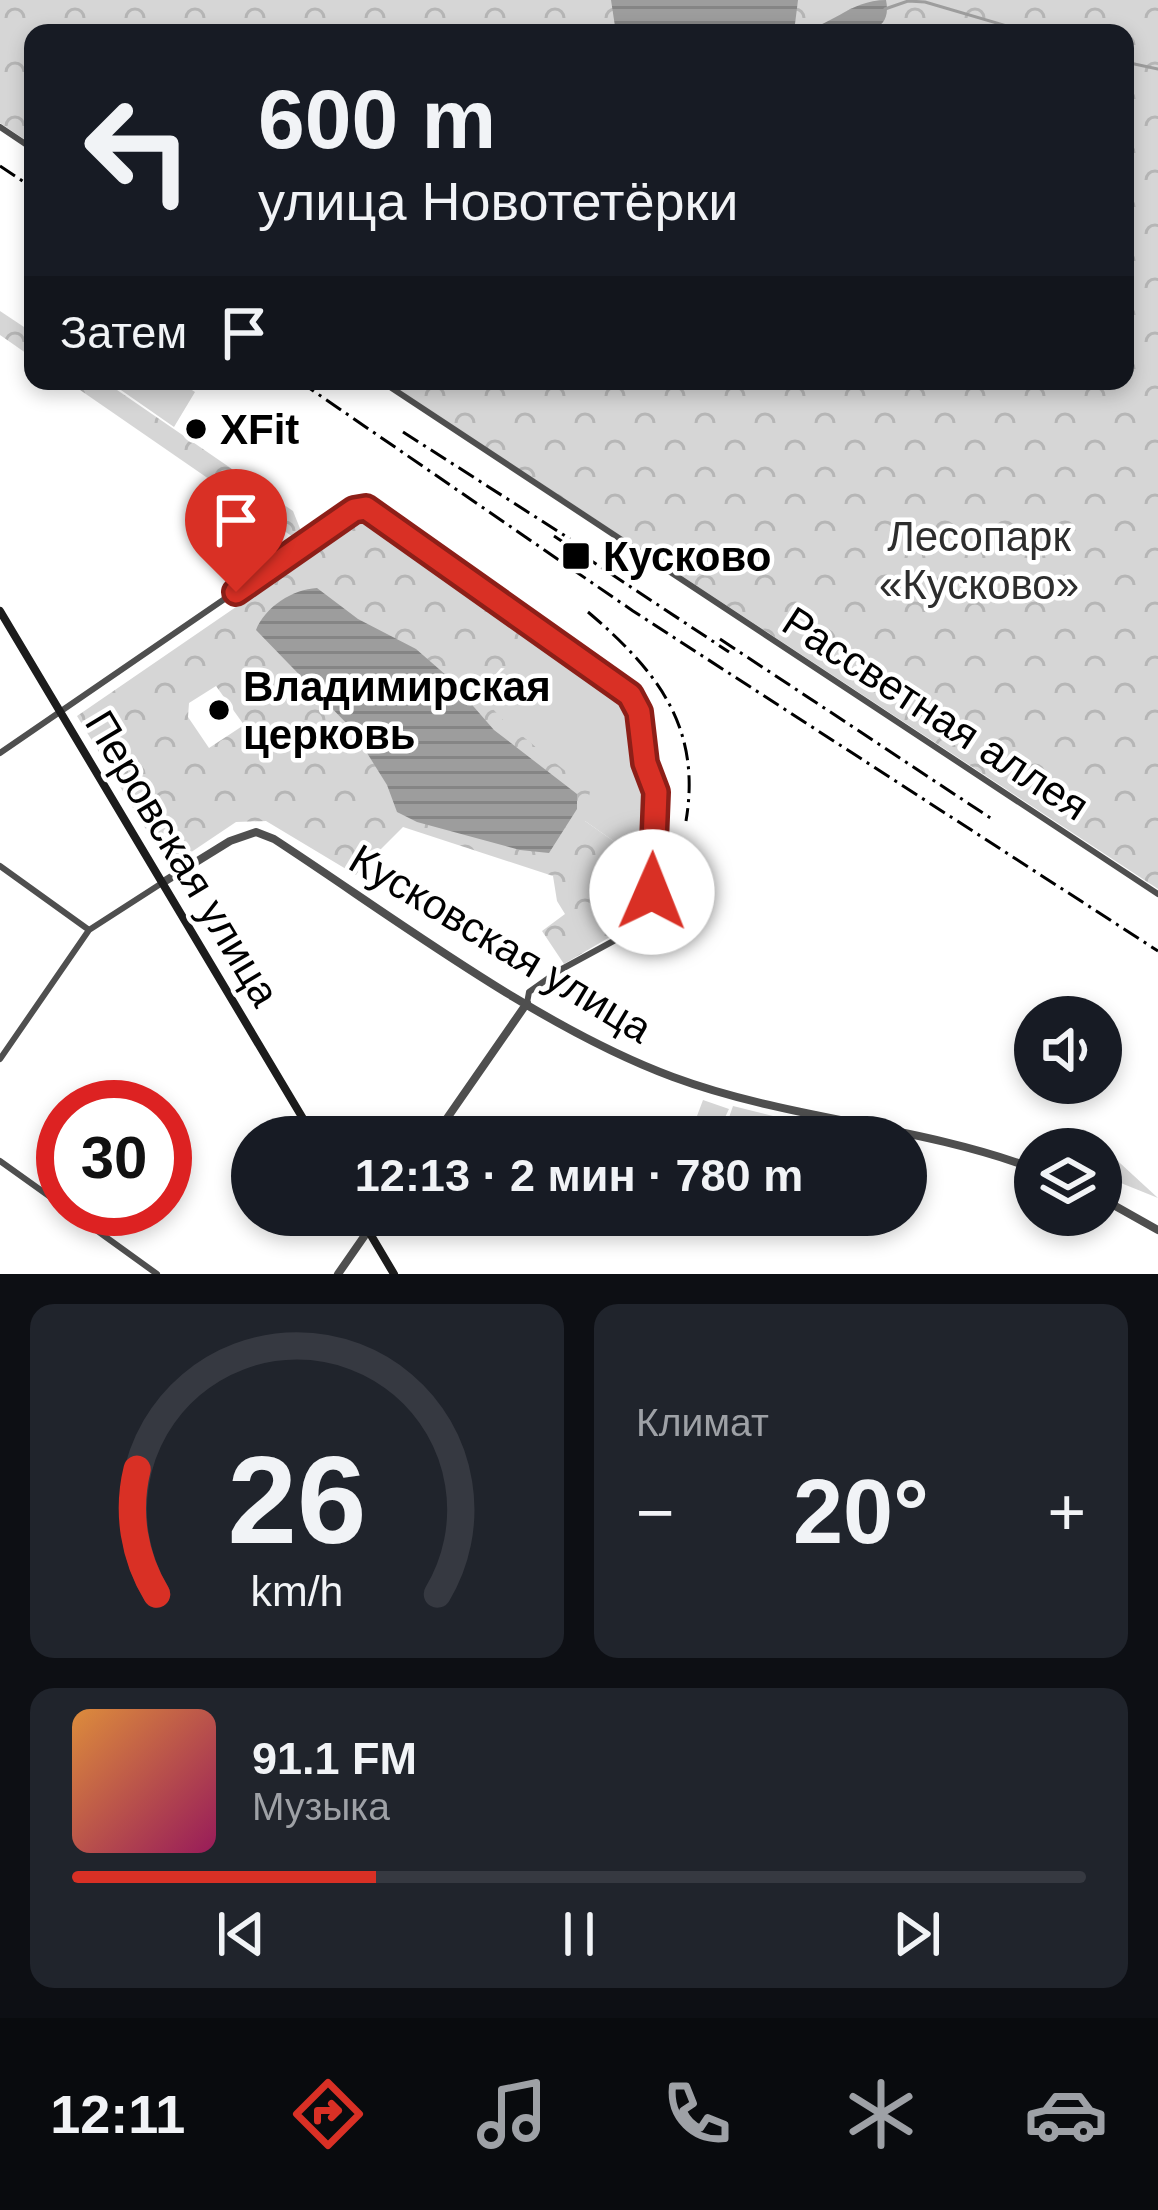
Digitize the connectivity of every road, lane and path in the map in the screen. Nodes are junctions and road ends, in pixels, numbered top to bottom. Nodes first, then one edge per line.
1 (395, 390) edge
2 (0, 611) edge
3 (61, 712) junction
4 (0, 753) edge
5 (0, 866) edge
6 (163, 883) junction
7 (1158, 894) edge
8 (89, 930) junction
9 (527, 1003) junction
10 (0, 1059) edge
11 (302, 1116) edge
12 (449, 1116) edge
13 (0, 1161) edge
14 (1014, 1164) edge
15 (36, 1187) edge
16 (1122, 1210) edge
17 (1158, 1230) edge
18 (104, 1236) edge
19 (365, 1236) edge
20 (371, 1236) edge
21 (157, 1274) edge
22 (338, 1274) edge
23 (394, 1274) edge

1 - 7 street, Рассветная аллея
2 - 3 main road, Перовская улица
3 - 4 street
3 - 6 main road, Перовская улица
3 - 9 street
5 - 8 street
6 - 8 street
6 - 9 street, Кусковская улица
6 - 11 main road, Перовская улица
8 - 10 street
9 - 12 street
9 - 14 street, Кусковская улица
13 - 15 street
16 - 17 street
18 - 21 street
19 - 22 street
20 - 23 main road

